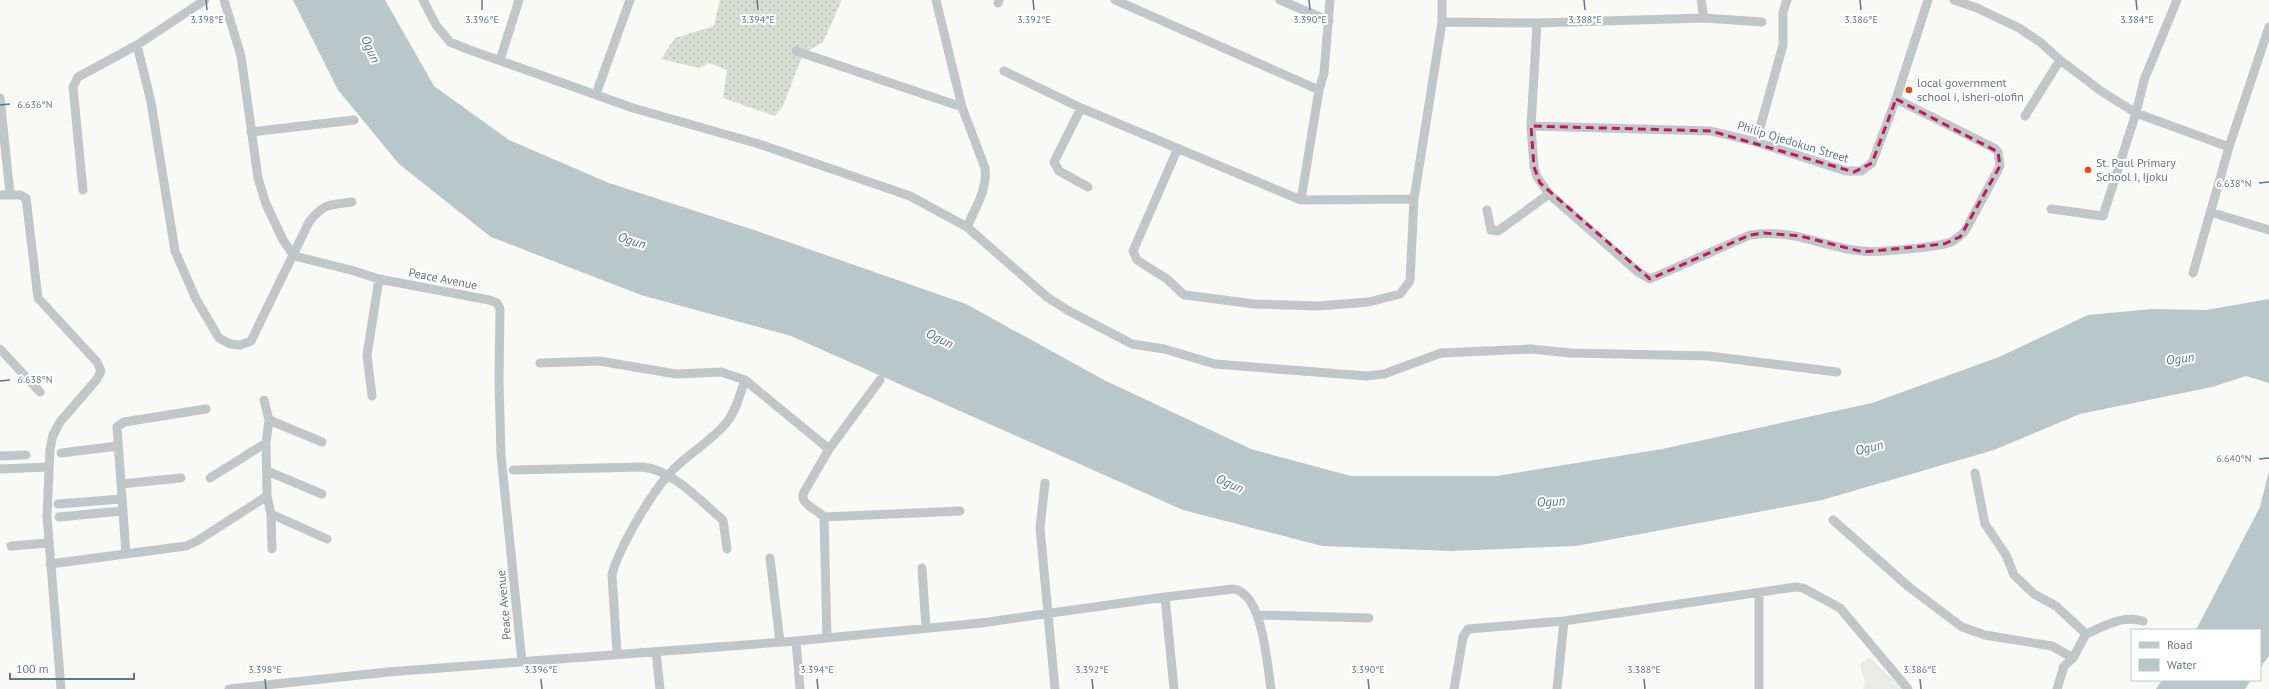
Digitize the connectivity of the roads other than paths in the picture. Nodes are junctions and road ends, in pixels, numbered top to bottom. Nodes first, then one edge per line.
1 (205, 0) edge
2 (224, 0) edge
3 (423, 0) edge
4 (519, 0) edge
5 (630, 0) edge
6 (936, 0) edge
7 (1115, 0) edge
8 (1280, 0) edge
9 (1330, 0) edge
10 (1442, 0) edge
11 (1701, 0) edge
12 (1787, 0) edge
13 (1928, 0) edge
14 (1954, 0) edge
15 (2177, 0) edge
16 (1129, 3) edge
17 (1704, 18) junction
18 (1329, 21) junction
19 (1442, 22) junction
20 (1762, 22) dead end
21 (1537, 23) junction
22 (2269, 28) edge
23 (137, 45) junction
24 (796, 51) dead end
25 (500, 60) junction
26 (2060, 60) junction
27 (1004, 71) dead end
28 (1319, 90) junction
29 (596, 94) junction
30 (0, 98) edge
31 (1896, 99) junction
32 (962, 107) junction
33 (1081, 108) junction
34 (2136, 113) junction
35 (2026, 116) dead end
36 (354, 120) dead end
37 (1532, 126) junction
38 (251, 132) junction
39 (1756, 142) junction
40 (2229, 147) junction
41 (1178, 148) junction
42 (1088, 187) dead end
43 (83, 190) dead end
44 (10, 194) junction
45 (1549, 194) junction
46 (0, 195) edge
47 (1414, 199) junction
48 (1301, 200) junction
49 (352, 202) dead end
50 (2051, 209) dead end
51 (1487, 210) dead end
52 (2210, 212) junction
53 (967, 227) junction
54 (2269, 230) edge
55 (294, 256) junction
56 (2194, 273) dead end
57 (379, 279) junction
58 (0, 349) edge
59 (540, 363) dead end
60 (1837, 372) dead end
61 (745, 380) junction
62 (880, 380) dead end
63 (40, 392) dead end
64 (372, 396) dead end
65 (264, 400) dead end
66 (206, 409) dead end
67 (269, 420) junction
68 (322, 442) dead end
69 (266, 443) junction
70 (118, 446) junction
71 (829, 448) junction
72 (61, 453) dead end
73 (26, 455) dead end
74 (0, 456) edge
75 (48, 467) junction
76 (0, 469) edge
77 (513, 470) dead end
78 (267, 471) junction
79 (1975, 474) dead end
80 (668, 475) junction
81 (181, 478) dead end
82 (210, 478) dead end
83 (1045, 483) dead end
84 (121, 484) junction
85 (322, 494) dead end
86 (267, 496) junction
87 (121, 499) junction
88 (58, 504) dead end
89 (122, 511) junction
90 (960, 511) dead end
91 (271, 514) junction
92 (824, 516) junction
93 (59, 517) dead end
94 (1833, 520) dead end
95 (326, 540) dead end
96 (48, 543) junction
97 (11, 546) dead end
98 (272, 549) dead end
99 (727, 549) dead end
100 (126, 554) junction
101 (770, 558) dead end
102 (50, 564) junction
103 (922, 568) dead end
104 (1759, 593) junction
105 (1165, 597) junction
106 (1050, 615) junction
107 (1258, 615) junction
108 (1369, 618) dead end
109 (1564, 621) junction
110 (2143, 621) dead end
111 (926, 628) junction
112 (2086, 634) junction
113 (827, 638) junction
114 (796, 641) junction
115 (780, 642) junction
116 (656, 652) junction
117 (617, 654) junction
118 (2072, 658) junction
119 (522, 662) junction
120 (61, 689) edge
121 (236, 689) edge
122 (660, 689) edge
123 (800, 689) edge
124 (1055, 689) edge
125 (1174, 689) edge
126 (1271, 689) edge
127 (1454, 689) edge
128 (1557, 689) edge
129 (1759, 689) edge
130 (1908, 689) edge
131 (2057, 689) edge

1 - 23 street
2 - 38 street
3 - 25 street
4 - 25 street
5 - 29 street
6 - 32 street
7 - 16 street
8 - 18 street
9 - 18 street
10 - 19 street
11 - 17 street
12 - 39 street
13 - 31 street, Philip Ojedokun Street
14 - 26 street
15 - 34 street
16 - 28 street
17 - 20 street
17 - 21 street
18 - 28 street
19 - 21 street
19 - 47 street
21 - 37 street
22 - 40 street
23 - 43 street
23 - 55 street
24 - 32 street
25 - 29 street
26 - 34 street
26 - 35 street
27 - 33 street
28 - 48 street
29 - 53 street
30 - 44 street
31 - 39 street, Philip Ojedokun Street
31 - 45 street
32 - 53 street
33 - 41 street
33 - 42 street
34 - 40 street
34 - 50 street
36 - 38 street
37 - 39 street, Philip Ojedokun Street
37 - 45 street
38 - 55 street
40 - 52 street
41 - 47 street
41 - 48 street
44 - 46 street
44 - 75 street
45 - 51 street
47 - 48 street
49 - 55 street
52 - 54 street
52 - 56 street
53 - 60 street
55 - 57 street, Peace Avenue
57 - 64 street
57 - 119 street, Peace Avenue
58 - 63 street
59 - 61 street
61 - 71 street
61 - 80 street
62 - 71 street
65 - 67 street
66 - 70 street
67 - 68 street
67 - 69 street
69 - 78 street
69 - 82 street
70 - 72 street
70 - 84 street
71 - 92 street
73 - 74 street
75 - 76 street
75 - 96 street
77 - 80 street
78 - 85 street
78 - 86 street
79 - 112 street
80 - 99 street
80 - 117 street
81 - 84 street
83 - 106 street
84 - 87 street
86 - 91 street
86 - 100 street
87 - 88 street
87 - 89 street
89 - 93 street
89 - 100 street
90 - 92 street
91 - 95 street
91 - 98 street
92 - 113 street
94 - 118 street
96 - 97 street
96 - 102 street
100 - 102 street
101 - 115 street
102 - 120 street
103 - 111 street
104 - 109 street
104 - 129 street
104 - 130 street
105 - 106 street
105 - 107 street
105 - 125 street
106 - 111 street
106 - 124 street
107 - 108 street
107 - 126 street
109 - 127 street
109 - 128 street
110 - 112 street
111 - 113 street
112 - 118 street
113 - 114 street
114 - 115 street
114 - 123 street
115 - 116 street
116 - 117 street
116 - 122 street
117 - 119 street
118 - 131 street
119 - 121 street

